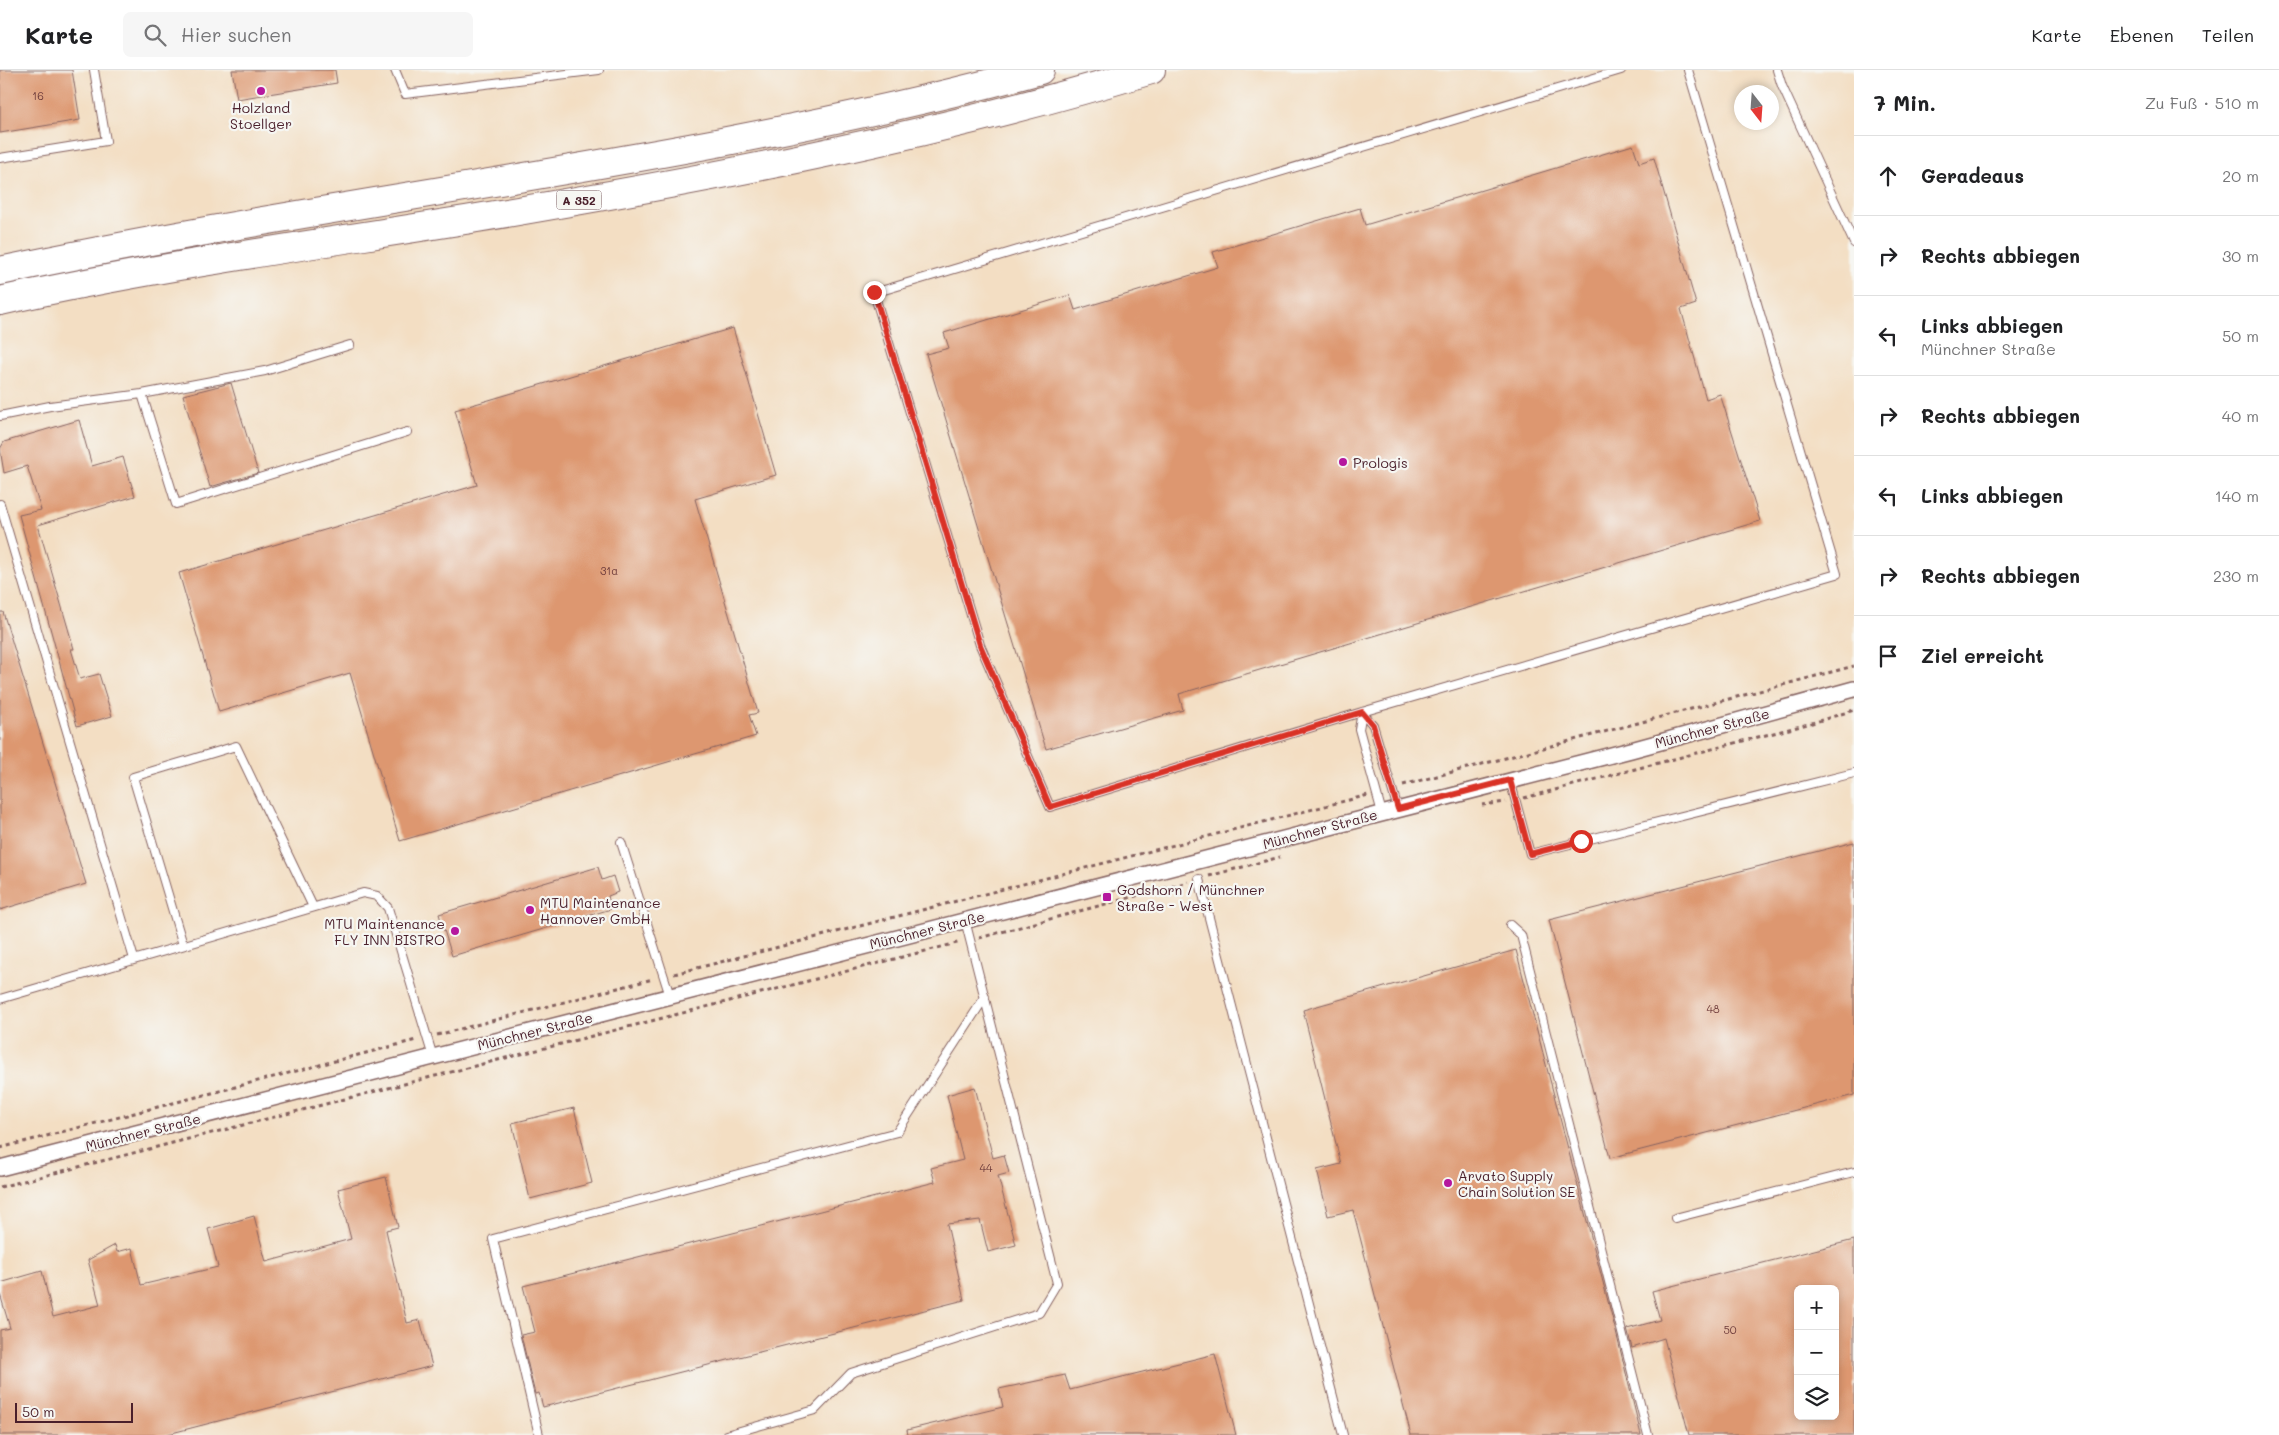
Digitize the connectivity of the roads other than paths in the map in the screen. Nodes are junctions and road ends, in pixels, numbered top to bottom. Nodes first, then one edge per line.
1 (94, 70) edge
2 (395, 70) edge
3 (599, 70) edge
4 (1040, 70) edge
5 (1151, 70) edge
6 (1621, 70) edge
7 (1688, 70) edge
8 (1777, 70) edge
9 (0, 158) edge
10 (1854, 243) edge
11 (0, 271) edge
12 (0, 301) edge
13 (350, 345) dead end
14 (142, 394) junction
15 (0, 416) edge
16 (408, 432) dead end
17 (0, 504) edge
18 (1854, 689) edge
19 (1362, 712) junction
20 (1854, 773) edge
21 (1510, 780) junction
22 (1398, 809) junction
23 (1382, 813) junction
24 (620, 842) dead end
25 (1200, 879) road end
26 (313, 907) junction
27 (965, 920) junction
28 (1510, 925) dead end
29 (183, 945) junction
30 (134, 959) junction
31 (670, 996) junction
32 (985, 997) junction
33 (0, 999) edge
34 (433, 1057) junction
35 (0, 1168) edge
36 (1854, 1172) edge
37 (1675, 1218) dead end
38 (539, 1435) edge
39 (726, 1435) edge
40 (1343, 1435) edge
41 (1648, 1435) edge

1 - 9 lane
2 - 3 lane
4 - 11 highway, A 352
5 - 12 highway, A 352
6 - 19 lane
7 - 19 lane
8 - 10 lane
13 - 14 lane
14 - 15 lane
14 - 16 lane
17 - 30 lane
18 - 21 street, Münchner Straße
19 - 22 lane
19 - 23 lane
20 - 21 lane
21 - 22 street, Münchner Straße
22 - 23 street, Münchner Straße
23 - 27 street, Münchner Straße
24 - 31 lane
25 - 40 lane
26 - 29 lane
26 - 29 lane
26 - 34 lane
27 - 31 street, Münchner Straße
27 - 32 lane
28 - 41 lane
29 - 30 lane
30 - 33 lane
31 - 34 street, Münchner Straße
32 - 38 lane
32 - 39 lane
34 - 35 street, Münchner Straße
36 - 37 lane

